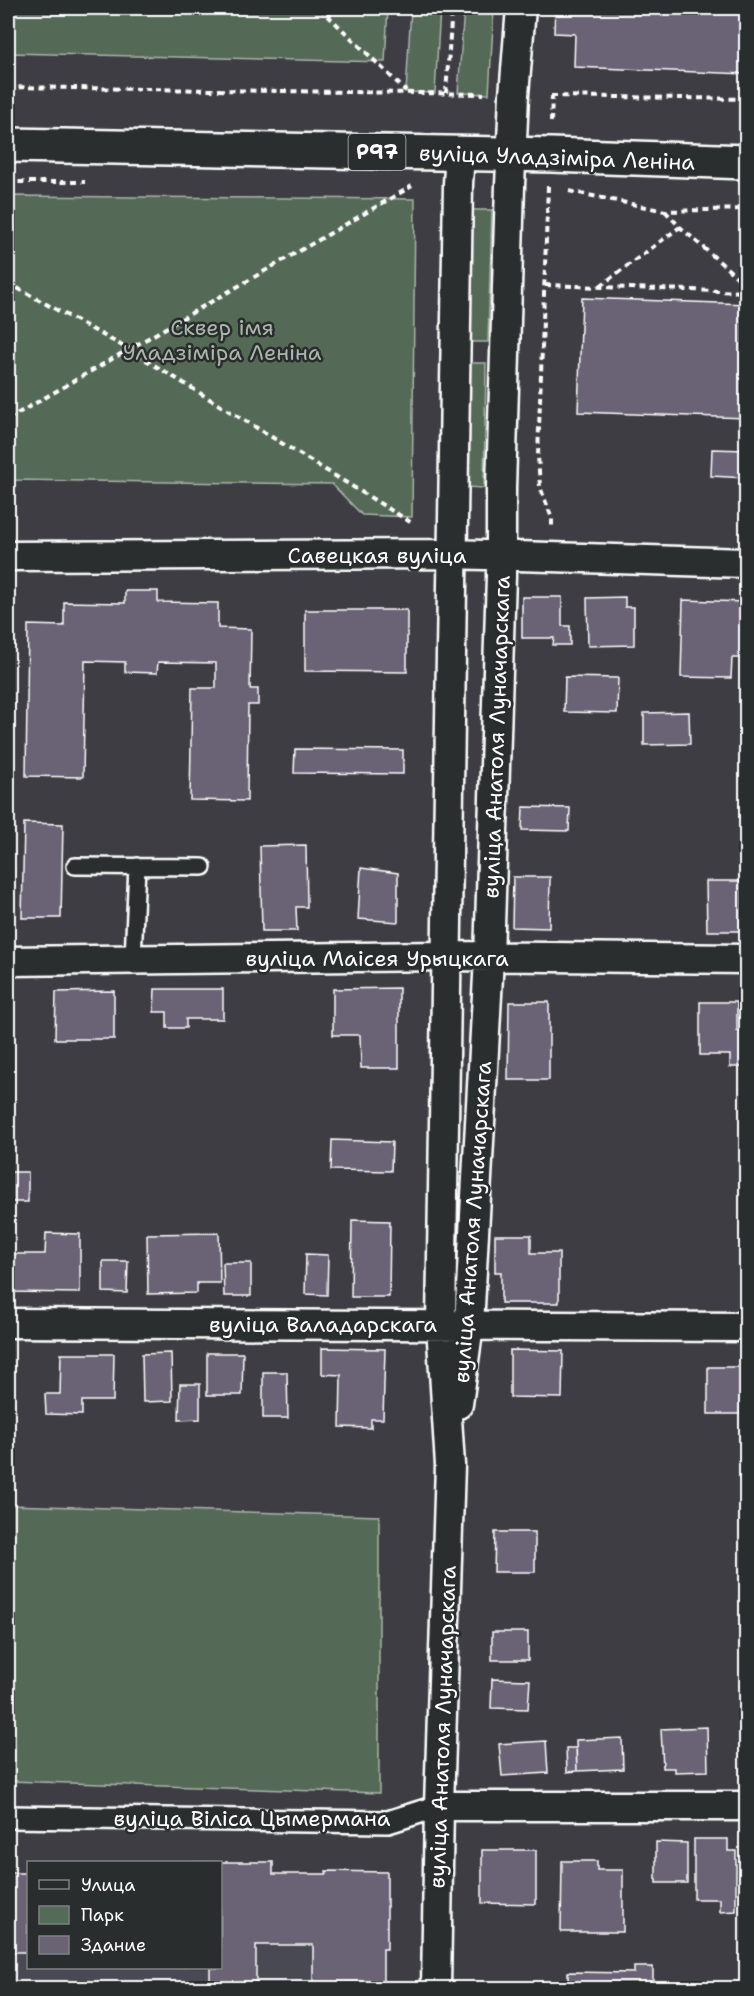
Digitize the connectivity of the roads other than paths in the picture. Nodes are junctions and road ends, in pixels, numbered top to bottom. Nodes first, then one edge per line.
1 (521, 8) edge
2 (8, 145) edge
3 (460, 153) junction
4 (747, 162) edge
5 (512, 170) junction
6 (451, 554) junction
7 (8, 556) edge
8 (501, 556) junction
9 (747, 563) edge
10 (75, 866) dead end
11 (137, 866) junction
12 (203, 867) dead end
13 (445, 956) junction
14 (489, 958) junction
15 (133, 959) junction
16 (747, 959) edge
17 (8, 961) edge
18 (8, 1323) edge
19 (441, 1325) junction
20 (469, 1325) junction
21 (747, 1327) edge
22 (450, 1465) junction
23 (439, 1806) junction
24 (747, 1806) edge
25 (8, 1817) edge
26 (436, 1989) edge

1 - 5 street, вуліца Анатоля Луначарскага
2 - 3 main road, вуліца Уладзіміра Леніна / Р97
3 - 5 main road, вуліца Уладзіміра Леніна / Р97
3 - 6 street, вуліца Анатоля Луначарскага
4 - 5 main road, вуліца Уладзіміра Леніна / Р97
5 - 8 street, вуліца Анатоля Луначарскага
6 - 7 street, Савецкая вуліца
6 - 8 street, Савецкая вуліца
6 - 13 street, вуліца Анатоля Луначарскага
8 - 9 street, Савецкая вуліца
8 - 14 street, вуліца Анатоля Луначарскага
10 - 11 lane
11 - 12 lane
11 - 15 lane
13 - 14 street, вуліца Маісея Урыцкага
13 - 15 street, вуліца Маісея Урыцкага
13 - 19 street, вуліца Анатоля Луначарскага
14 - 16 street, вуліца Маісея Урыцкага
14 - 20 street, вуліца Анатоля Луначарскага
15 - 17 street, вуліца Маісея Урыцкага
18 - 19 street, вуліца Валадарскага
19 - 20 street, вуліца Валадарскага
19 - 22 street, вуліца Анатоля Луначарскага
20 - 21 street, вуліца Валадарскага
20 - 22 street, вуліца Анатоля Луначарскага
22 - 23 street, вуліца Анатоля Луначарскага
23 - 24 street, вуліца Віліса Цымермана
23 - 25 street, вуліца Віліса Цымермана
23 - 26 street, вуліца Анатоля Луначарскага

